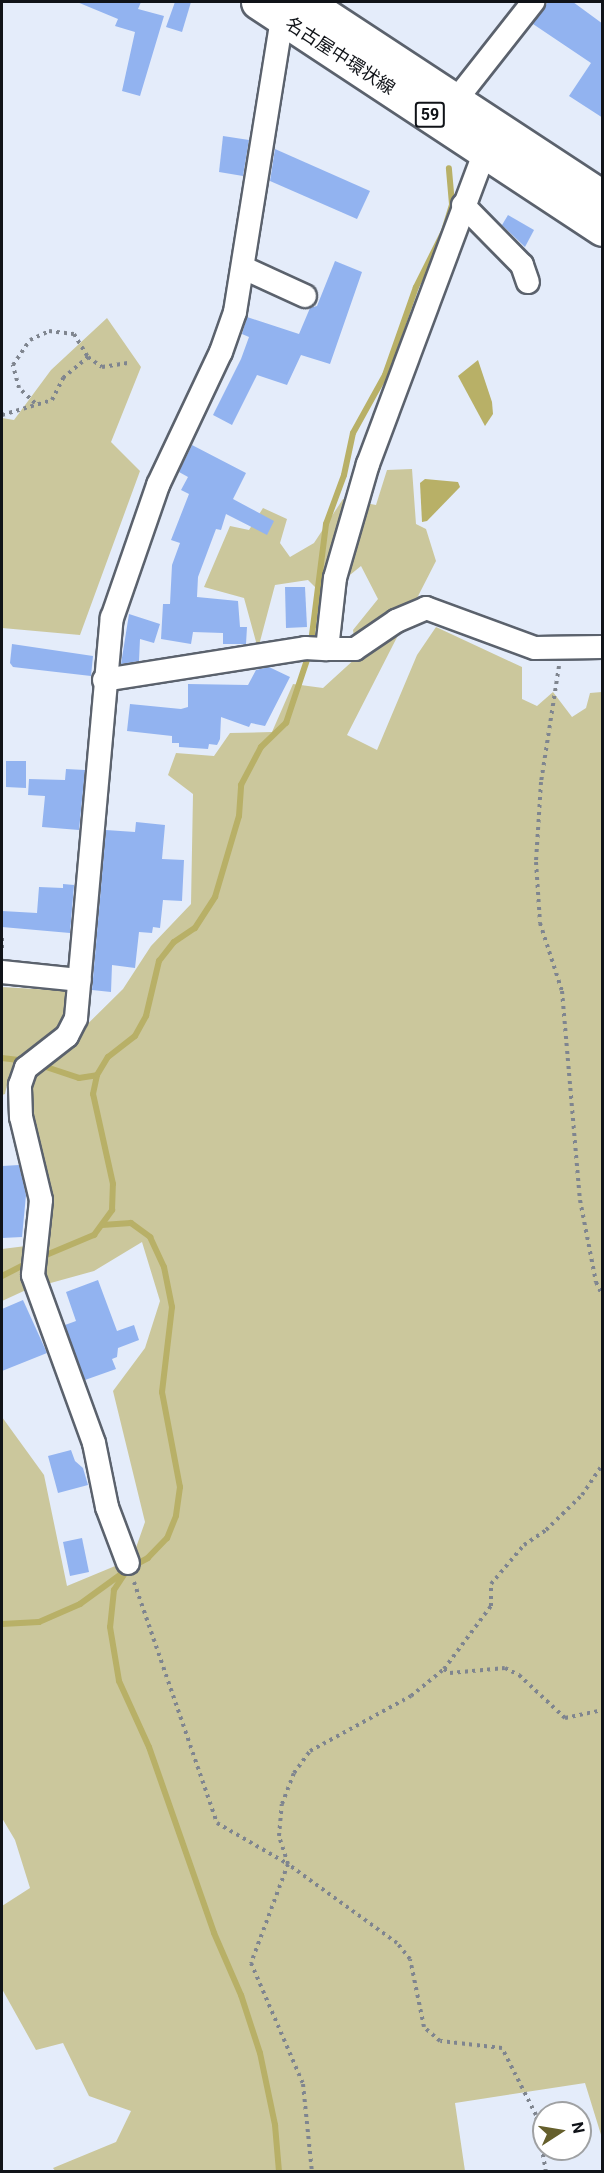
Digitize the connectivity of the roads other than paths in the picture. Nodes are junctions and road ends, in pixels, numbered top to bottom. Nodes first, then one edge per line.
1 (533, 2) edge
2 (281, 7) edge
3 (456, 100) junction
4 (485, 151) junction
5 (603, 196) edge
6 (463, 205) junction
7 (603, 229) edge
8 (244, 268) junction
9 (528, 282) dead end
10 (304, 296) dead end
11 (603, 647) edge
12 (327, 648) junction
13 (104, 680) junction
14 (2, 972) edge
15 (80, 980) junction
16 (128, 1563) road end

1 - 3 street
2 - 3 main road, 名古屋中環状線 / 59
2 - 4 main road, 名古屋中環状線 / 59
2 - 8 street
3 - 5 main road, 名古屋中環状線 / 59
4 - 6 street
4 - 7 main road, 名古屋中環状線 / 59
6 - 9 street
6 - 12 street
8 - 10 street
8 - 13 street
11 - 12 street
12 - 13 street
13 - 15 street
14 - 15 street
15 - 16 street

